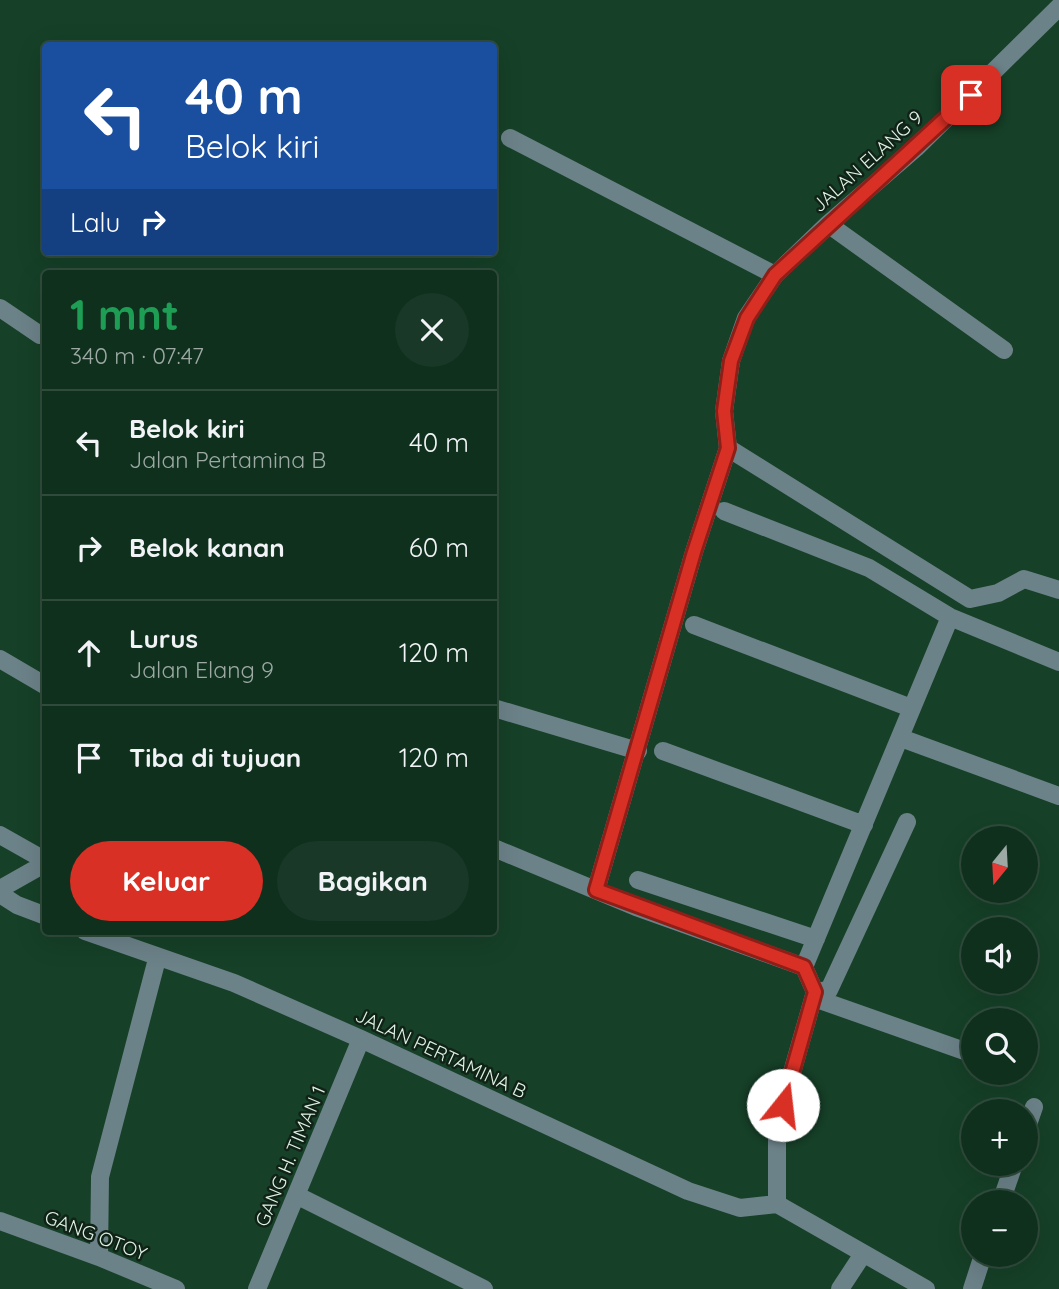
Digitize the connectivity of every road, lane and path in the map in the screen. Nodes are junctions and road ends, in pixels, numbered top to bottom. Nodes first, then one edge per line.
1 (1059, 7) edge
2 (510, 138) dead end
3 (828, 223) junction
4 (775, 275) junction
5 (0, 308) edge
6 (40, 335) dead end
7 (1004, 350) dead end
8 (728, 448) junction
9 (724, 511) dead end
10 (1059, 590) edge
11 (950, 617) junction
12 (694, 625) dead end
13 (0, 659) edge
14 (1059, 662) edge
15 (42, 684) edge
16 (911, 708) junction
17 (497, 710) edge
18 (901, 738) junction
19 (638, 751) junction
20 (663, 751) dead end
21 (1059, 796) edge
22 (907, 822) dead end
23 (864, 825) junction
24 (0, 835) edge
25 (497, 849) edge
26 (42, 860) edge
27 (42, 865) edge
28 (638, 880) dead end
29 (596, 890) junction
30 (0, 891) edge
31 (42, 914) edge
32 (96, 935) edge
33 (816, 939) junction
34 (157, 958) junction
35 (804, 967) junction
36 (814, 995) junction
37 (361, 1039) junction
38 (961, 1050) edge
39 (296, 1195) junction
40 (777, 1205) junction
41 (0, 1221) edge
42 (863, 1254) junction
43 (99, 1257) junction
44 (978, 1267) edge
45 (176, 1289) edge
46 (257, 1289) edge
47 (484, 1289) edge
48 (840, 1289) edge
49 (926, 1289) edge
50 (972, 1289) edge

1 - 3 street, JALAN ELANG 9
2 - 4 street
3 - 4 street, JALAN ELANG 9
3 - 7 street
4 - 8 street, JALAN ELANG 9
5 - 6 street
8 - 10 street
8 - 19 street
9 - 11 street
11 - 14 street
11 - 16 street
12 - 16 street
13 - 15 street
16 - 18 street
17 - 19 street
18 - 21 street
18 - 23 street
19 - 29 street
20 - 23 street
22 - 36 street
23 - 33 street
24 - 26 street
25 - 29 street
27 - 30 street
28 - 33 street
29 - 35 street
30 - 31 street
32 - 34 street, JALAN PERTAMINA B
33 - 35 street
34 - 37 street, JALAN PERTAMINA B
34 - 43 street
35 - 36 street
36 - 38 street
36 - 40 street
37 - 39 street, GANG H. TIMAN 1
37 - 40 street, JALAN PERTAMINA B
39 - 46 street, GANG H. TIMAN 1
39 - 47 street
40 - 42 street
41 - 43 street, GANG OTOY
42 - 48 street
42 - 49 street
43 - 45 street, GANG OTOY
44 - 50 street

